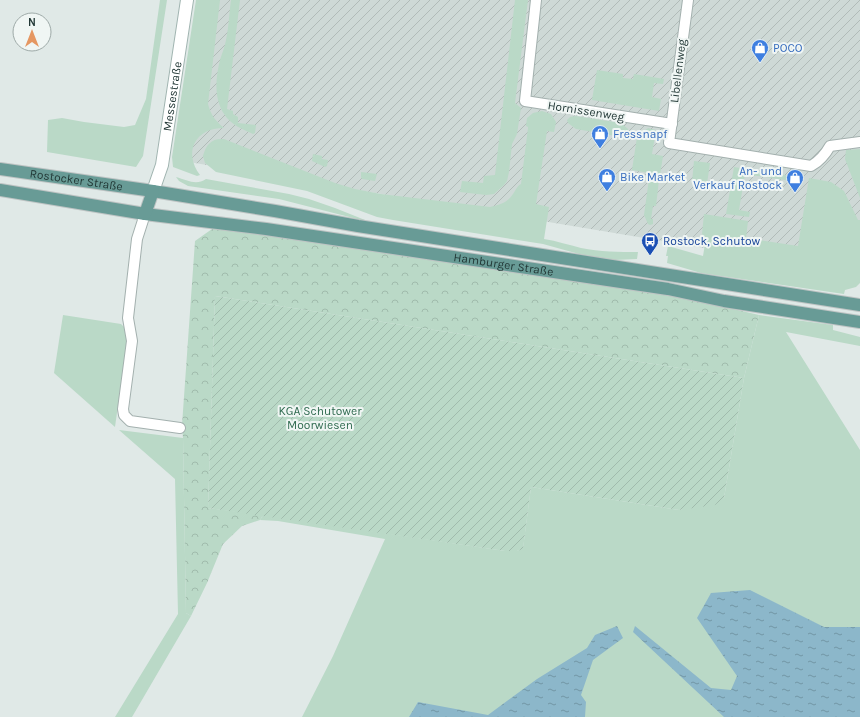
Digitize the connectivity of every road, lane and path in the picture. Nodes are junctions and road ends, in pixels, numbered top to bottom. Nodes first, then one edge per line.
1 (187, 0) edge
2 (536, 0) edge
3 (688, 0) edge
4 (672, 124) junction
5 (860, 142) edge
6 (0, 169) edge
7 (0, 190) edge
8 (153, 191) junction
9 (145, 214) junction
10 (860, 305) edge
11 (860, 322) edge
12 (180, 428) dead end

1 - 8 main road, Messestraße
2 - 4 street, Hornissenweg
3 - 4 street, Libellenweg
4 - 5 street, Libellenweg
6 - 8 main road, Rostocker Straße
7 - 9 main road, Rostocker Straße
8 - 9 main road
8 - 10 main road, Hamburger Straße
9 - 11 main road, Hamburger Straße
9 - 12 street

